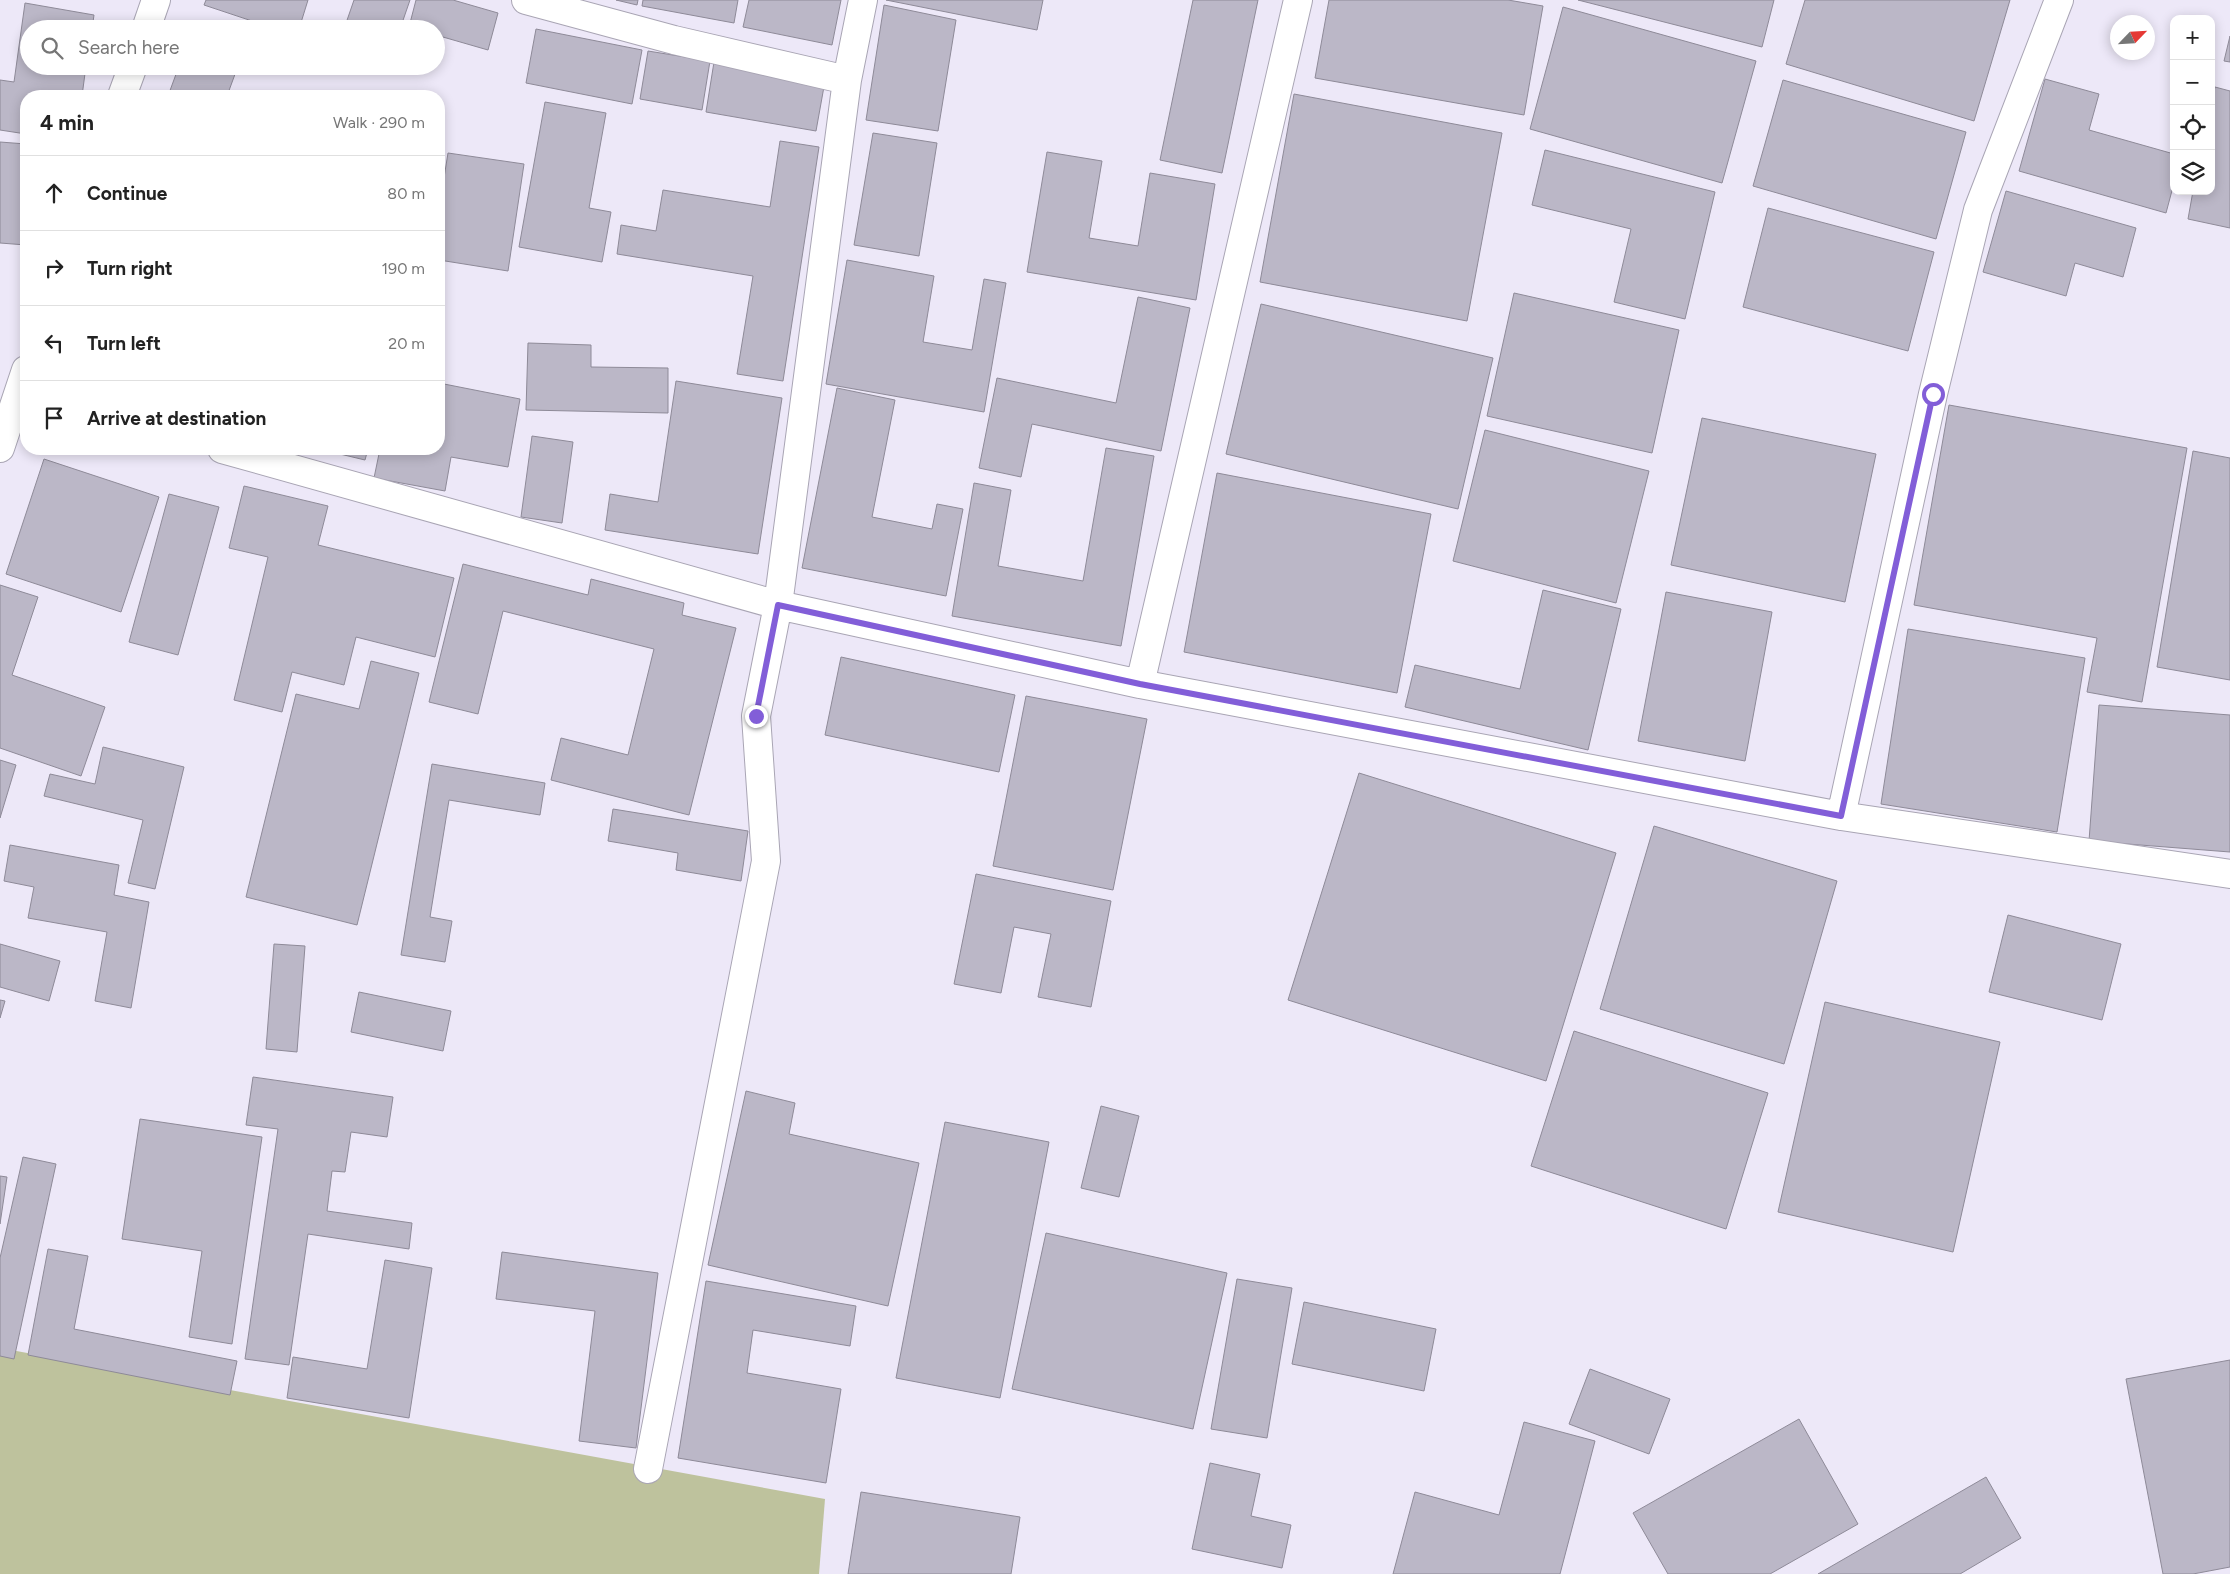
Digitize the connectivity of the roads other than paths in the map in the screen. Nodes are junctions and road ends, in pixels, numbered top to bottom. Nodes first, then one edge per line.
1 (156, 0) edge
2 (526, 0) edge
3 (863, 0) edge
4 (1298, 0) edge
5 (2059, 0) edge
6 (149, 20) edge
7 (130, 75) edge
8 (847, 80) junction
9 (124, 90) edge
10 (20, 396) edge
11 (0, 448) edge
12 (243, 455) edge
13 (778, 605) junction
14 (1140, 684) junction
15 (1841, 816) junction
16 (2230, 874) edge
17 (648, 1469) dead end

1 - 6 street
2 - 8 street
3 - 8 street
4 - 14 street
5 - 15 street
7 - 9 street
8 - 13 street
10 - 11 street
12 - 13 street
13 - 14 street
13 - 17 street
14 - 15 street
15 - 16 street

